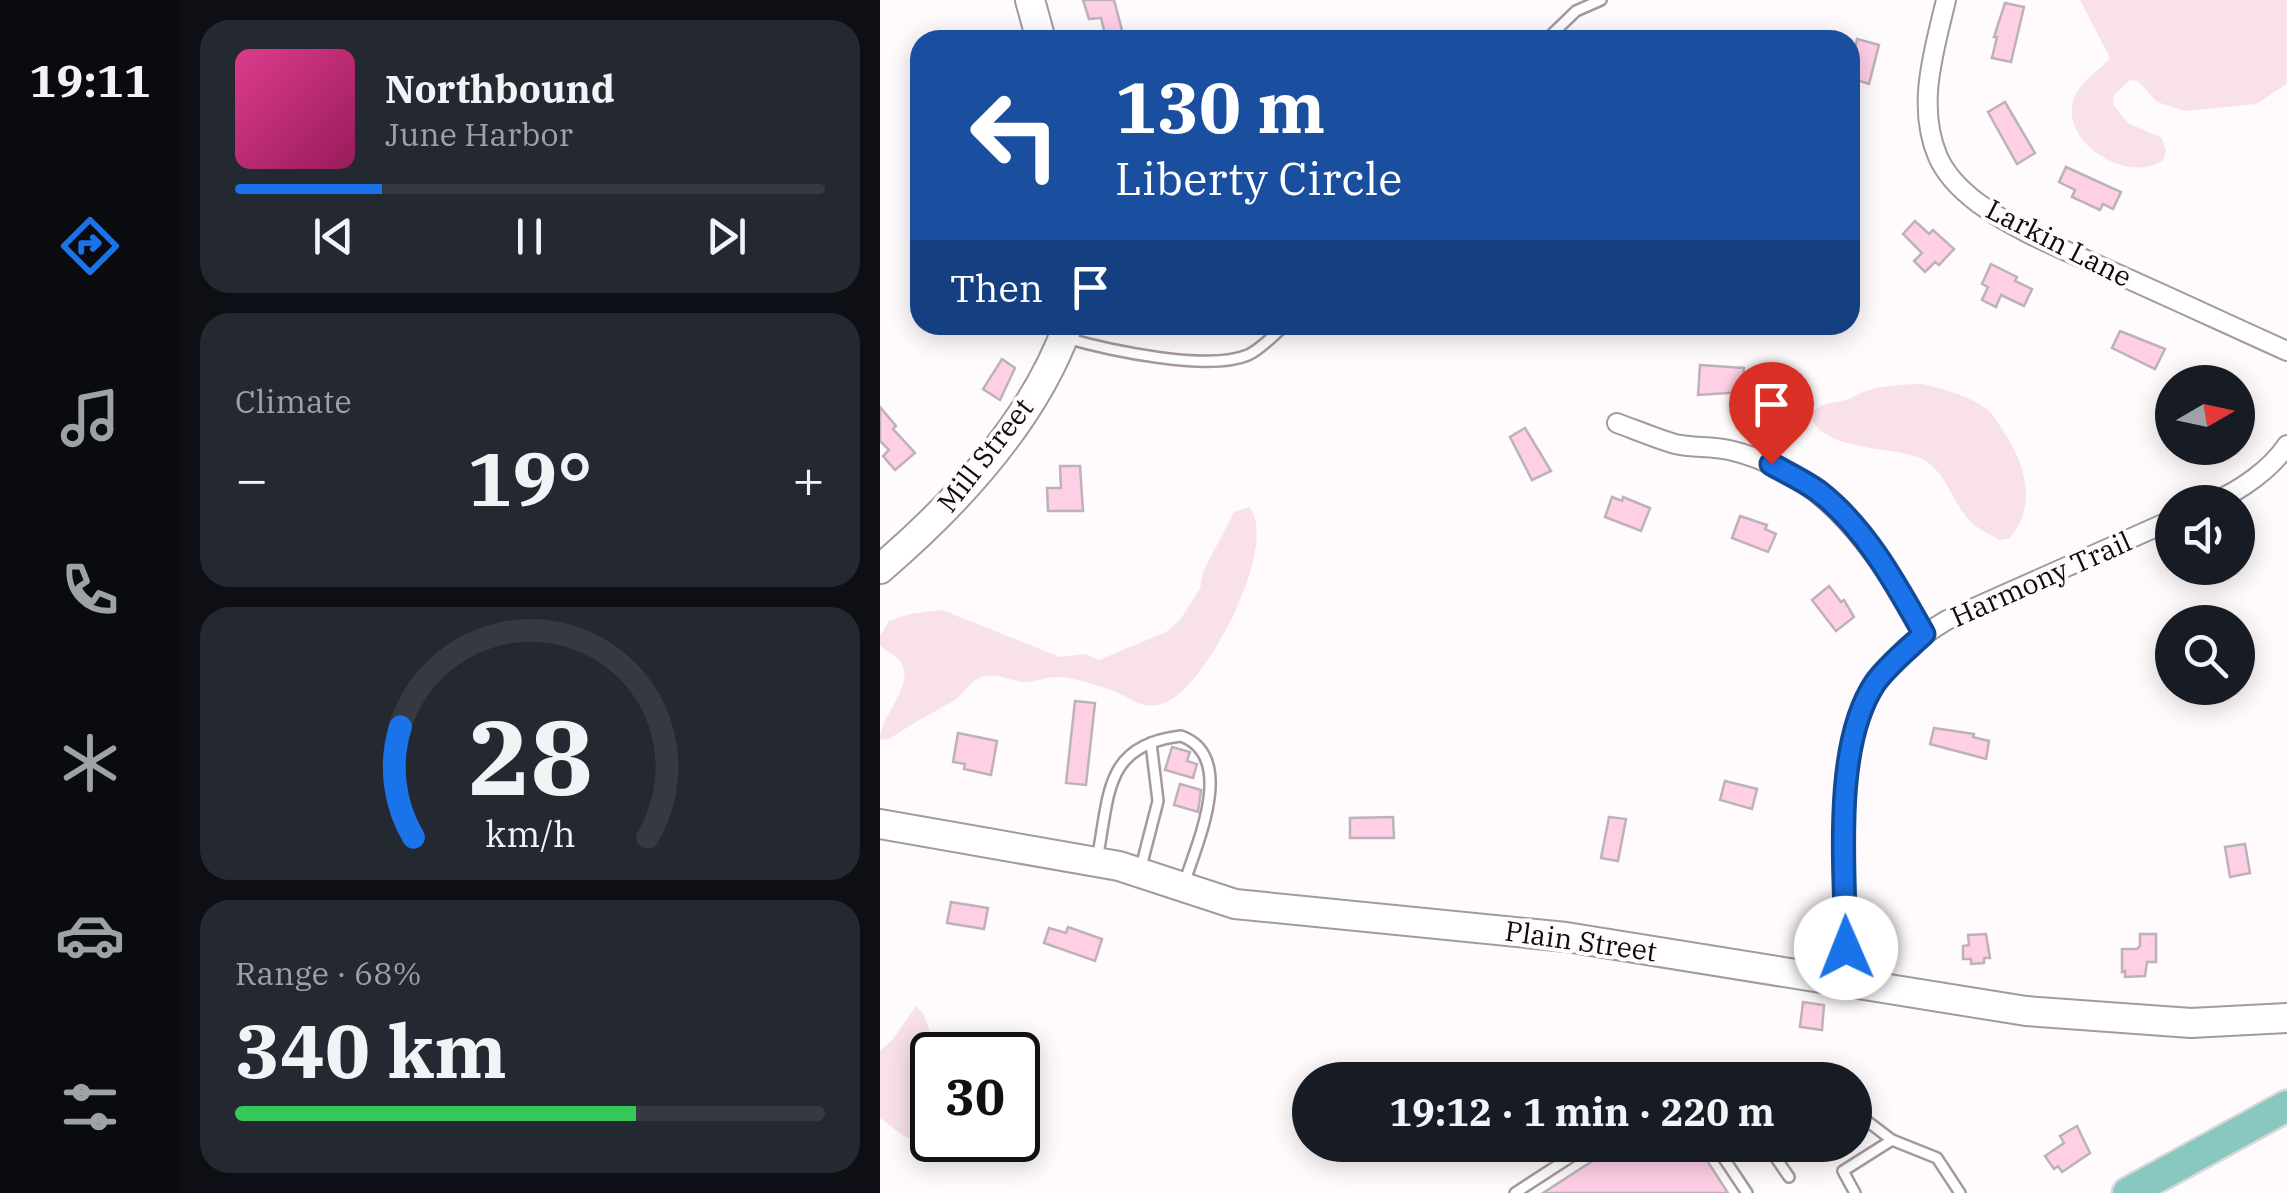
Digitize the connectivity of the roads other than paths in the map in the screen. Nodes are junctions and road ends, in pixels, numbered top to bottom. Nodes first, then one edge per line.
1 (1030, 0) edge
2 (1601, 0) edge
3 (1946, 0) edge
4 (1038, 30) edge
5 (1556, 30) edge
6 (1064, 335) edge
7 (1074, 335) edge
8 (1273, 335) edge
9 (2287, 351) edge
10 (1617, 423) dead end
11 (2287, 445) edge
12 (2241, 485) edge
13 (2155, 527) edge
14 (880, 568) edge
15 (1924, 634) junction
16 (1151, 742) junction
17 (880, 824) edge
18 (1097, 861) junction
19 (1140, 872) junction
20 (1183, 887) junction
21 (1847, 982) junction
22 (2287, 1018) edge
23 (2287, 1106) edge
24 (1872, 1125) edge
25 (1892, 1140) junction
26 (1562, 1162) edge
27 (1726, 1162) edge
28 (1778, 1162) edge
29 (1788, 1177) dead end
30 (1514, 1193) edge
31 (1746, 1193) edge
32 (1855, 1193) edge
33 (1960, 1193) edge
34 (2128, 1193) edge

1 - 4 street
2 - 5 lane
3 - 9 street, Larkin Lane
6 - 14 street, Mill Street
7 - 8 lane
10 - 15 street
11 - 12 street
13 - 15 street, Harmony Trail
15 - 21 street, Harmony Trail
16 - 18 lane
16 - 19 lane
16 - 20 lane
17 - 18 street, Plain Street
18 - 19 street, Plain Street
19 - 20 street, Plain Street
20 - 21 street, Plain Street
21 - 22 street, Plain Street
23 - 34 main road
24 - 25 lane
25 - 32 lane
25 - 33 lane
26 - 30 lane
27 - 31 lane
28 - 29 lane

